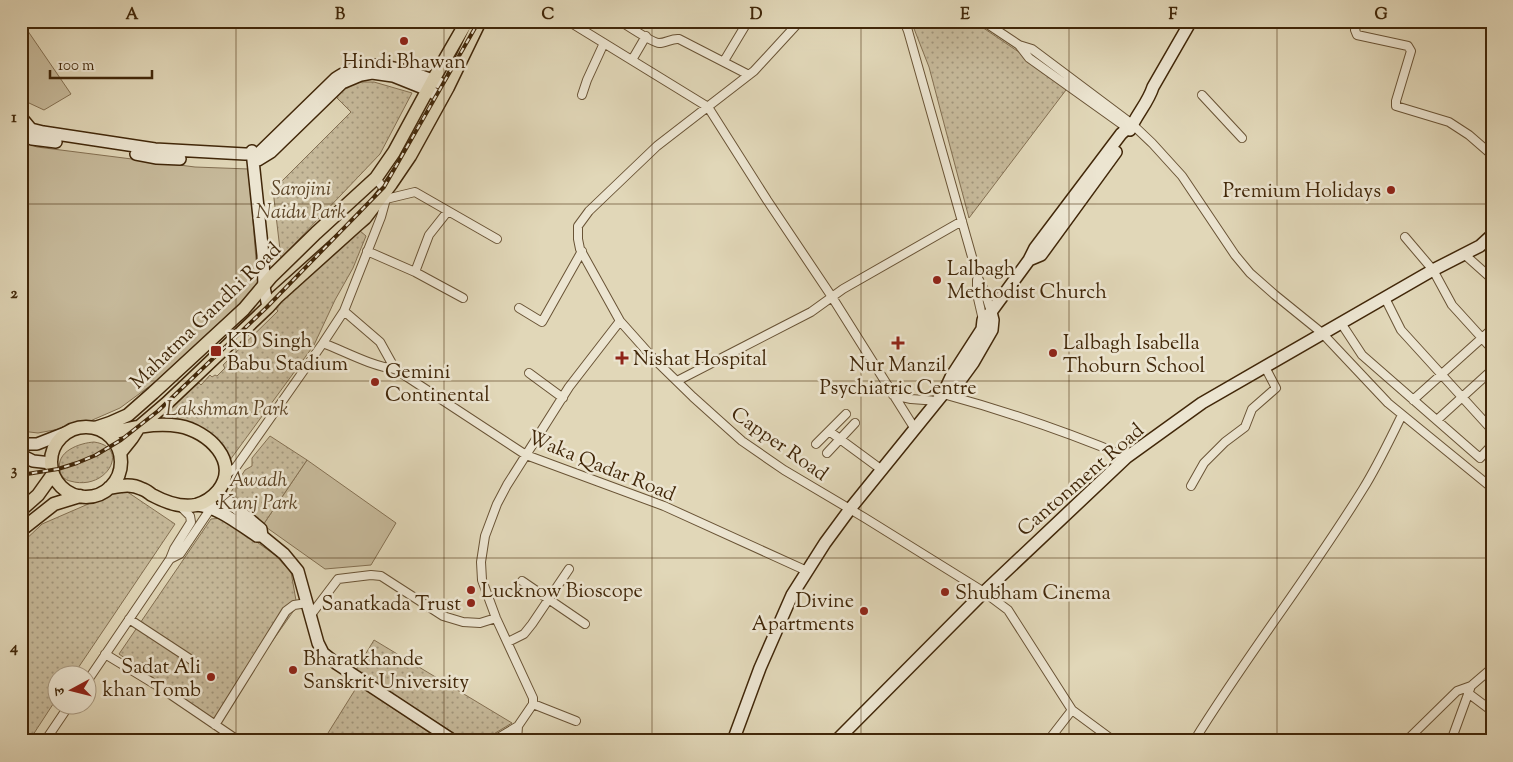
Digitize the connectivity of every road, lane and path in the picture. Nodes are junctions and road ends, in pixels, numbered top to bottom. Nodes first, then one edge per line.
1 (467, 21) edge
2 (480, 21) edge
3 (568, 21) edge
4 (620, 21) edge
5 (748, 21) edge
6 (800, 21) edge
7 (904, 21) edge
8 (982, 21) edge
9 (1191, 21) edge
10 (1198, 21) edge
11 (1358, 21) edge
12 (646, 36) junction
13 (604, 43) junction
14 (632, 60) junction
15 (724, 61) junction
16 (749, 75) junction
17 (430, 85) junction
18 (445, 92) junction
19 (582, 95) dead end
20 (1202, 95) dead end
21 (1150, 97) junction
22 (708, 107) junction
23 (21, 117) edge
24 (1129, 126) junction
25 (21, 131) edge
26 (1242, 138) dead end
27 (1492, 155) edge
28 (256, 156) junction
29 (376, 178) junction
30 (385, 195) junction
31 (448, 211) junction
32 (962, 221) junction
33 (1492, 235) edge
34 (1405, 237) dead end
35 (497, 240) dead end
36 (1486, 245) edge
37 (367, 250) junction
38 (582, 251) junction
39 (1464, 254) junction
40 (1433, 270) junction
41 (415, 272) junction
42 (1492, 279) edge
43 (268, 282) junction
44 (277, 297) junction
45 (832, 297) junction
46 (463, 298) dead end
47 (1385, 298) junction
48 (268, 307) junction
49 (519, 308) dead end
50 (344, 311) junction
51 (987, 316) junction
52 (620, 321) junction
53 (1341, 323) junction
54 (1492, 329) edge
55 (1322, 333) junction
56 (1482, 338) junction
57 (323, 343) junction
58 (1492, 349) edge
59 (1265, 367) junction
60 (395, 369) junction
61 (1492, 370) edge
62 (529, 373) dead end
63 (1441, 375) junction
64 (677, 381) junction
65 (893, 395) junction
66 (1462, 397) junction
67 (562, 398) junction
68 (941, 398) junction
69 (1413, 400) junction
70 (159, 409) junction
71 (846, 414) dead end
72 (1402, 415) junction
73 (1436, 420) junction
74 (855, 423) dead end
75 (165, 425) junction
76 (139, 426) junction
77 (95, 428) junction
78 (915, 429) junction
79 (1492, 430) edge
80 (829, 431) junction
81 (65, 433) junction
82 (107, 434) junction
83 (840, 440) junction
84 (21, 444) edge
85 (816, 444) dead end
86 (1492, 445) edge
87 (120, 453) junction
88 (827, 453) dead end
89 (21, 455) edge
90 (526, 455) junction
91 (1128, 457) junction
92 (52, 469) junction
93 (882, 470) junction
94 (226, 475) junction
95 (1191, 486) dead end
96 (109, 488) junction
97 (1492, 488) edge
98 (216, 493) junction
99 (80, 496) junction
100 (196, 505) junction
101 (180, 506) junction
102 (211, 508) junction
103 (850, 509) junction
104 (21, 510) edge
105 (21, 530) edge
106 (262, 536) junction
107 (170, 559) junction
108 (569, 570) dead end
109 (807, 571) junction
110 (522, 581) dead end
111 (984, 592) junction
112 (549, 599) junction
113 (307, 603) junction
114 (310, 616) junction
115 (496, 618) junction
116 (129, 619) junction
117 (585, 624) dead end
118 (508, 642) junction
119 (106, 654) junction
120 (193, 661) dead end
121 (98, 666) edge
122 (1492, 668) edge
123 (1470, 690) junction
124 (533, 704) junction
125 (1072, 710) junction
126 (1492, 711) edge
127 (63, 714) edge
128 (576, 721) dead end
129 (215, 725) junction
130 (518, 726) junction
131 (44, 741) edge
132 (239, 741) edge
133 (454, 741) edge
134 (493, 741) edge
135 (517, 741) edge
136 (733, 741) edge
137 (836, 741) edge
138 (1048, 741) edge
139 (1114, 741) edge
140 (1194, 741) edge
141 (1406, 741) edge
142 (1451, 741) edge

1 - 17 main road, Mahatma Gandhi Road
2 - 18 main road, Mahatma Gandhi Road
3 - 13 street
4 - 12 street
5 - 15 street
6 - 16 street, Capper Road
7 - 32 street
8 - 24 street
9 - 21 street
10 - 21 street
11 - 27 street
12 - 14 street
12 - 15 street
13 - 14 street
13 - 19 street
14 - 22 street
15 - 16 street
16 - 22 street, Capper Road
17 - 18 street
17 - 28 street
17 - 29 main road, Mahatma Gandhi Road
18 - 30 main road, Mahatma Gandhi Road
20 - 26 street
21 - 24 street
22 - 38 street, Capper Road
22 - 45 street
23 - 28 street
24 - 51 street
24 - 55 street
25 - 28 street
28 - 43 street
29 - 30 street
29 - 43 main road, Mahatma Gandhi Road
30 - 31 street
30 - 37 street
30 - 44 main road, Mahatma Gandhi Road
31 - 35 street
31 - 41 street
32 - 45 street
32 - 51 street
33 - 36 street, Cantonment Road
34 - 40 street
36 - 39 street, Cantonment Road
37 - 41 street
37 - 50 street
38 - 49 street
38 - 52 street, Capper Road
39 - 40 street, Cantonment Road
39 - 42 street
40 - 47 street, Cantonment Road
40 - 56 street
41 - 46 street
43 - 44 street
43 - 48 street
43 - 77 main road, Mahatma Gandhi Road
44 - 48 main road, Mahatma Gandhi Road
45 - 64 street
45 - 65 street
47 - 53 street, Cantonment Road
47 - 63 street
48 - 70 main road, Mahatma Gandhi Road
50 - 57 street
50 - 60 street, Waka Qadar Road
51 - 68 street
52 - 64 street, Capper Road
52 - 67 street
53 - 55 street, Cantonment Road
53 - 69 street
54 - 56 street
55 - 59 street, Cantonment Road
55 - 72 street
56 - 58 street
56 - 63 street
57 - 60 street, Waka Qadar Road
57 - 94 street
59 - 91 street, Cantonment Road
59 - 95 street
60 - 90 street, Waka Qadar Road
61 - 66 street
62 - 67 street
63 - 66 street
63 - 69 street
64 - 103 street, Capper Road
65 - 68 street
65 - 78 street
66 - 73 street
66 - 79 street
67 - 90 street
68 - 78 street
68 - 91 street
69 - 73 street
70 - 75 main road
70 - 76 main road, Mahatma Gandhi Road
71 - 80 street
72 - 97 street
72 - 140 street
73 - 86 street
74 - 83 street
75 - 76 main road
75 - 94 main road
76 - 82 main road
76 - 87 main road, Mahatma Gandhi Road
77 - 81 main road
77 - 82 main road
78 - 93 street
80 - 83 street
80 - 85 street
81 - 84 street
81 - 92 main road
82 - 87 main road
83 - 88 street
83 - 93 street
87 - 96 main road
89 - 92 street
90 - 109 street, Waka Qadar Road
90 - 115 street
91 - 111 street, Cantonment Road
92 - 99 main road
92 - 104 main road
93 - 103 street
94 - 98 main road
96 - 99 main road
96 - 101 main road
98 - 100 main road
98 - 102 street
98 - 106 street
99 - 105 main road
100 - 101 main road
100 - 102 street
101 - 107 street
102 - 106 street
102 - 107 street
103 - 109 street
103 - 111 street, Capper Road
106 - 113 street
107 - 116 street
108 - 112 street
109 - 136 street
110 - 112 street
111 - 125 street, Capper Road
111 - 137 street, Cantonment Road
112 - 117 street
112 - 118 street
113 - 114 street
113 - 129 street
114 - 115 street
114 - 133 street
115 - 118 street
116 - 119 street
116 - 120 street
118 - 124 street
119 - 121 street
119 - 129 street
122 - 123 street
123 - 126 street
123 - 141 street
123 - 142 street
124 - 128 street
124 - 130 street
125 - 138 street
125 - 139 street
127 - 131 street
129 - 132 street
130 - 134 street
130 - 135 street

